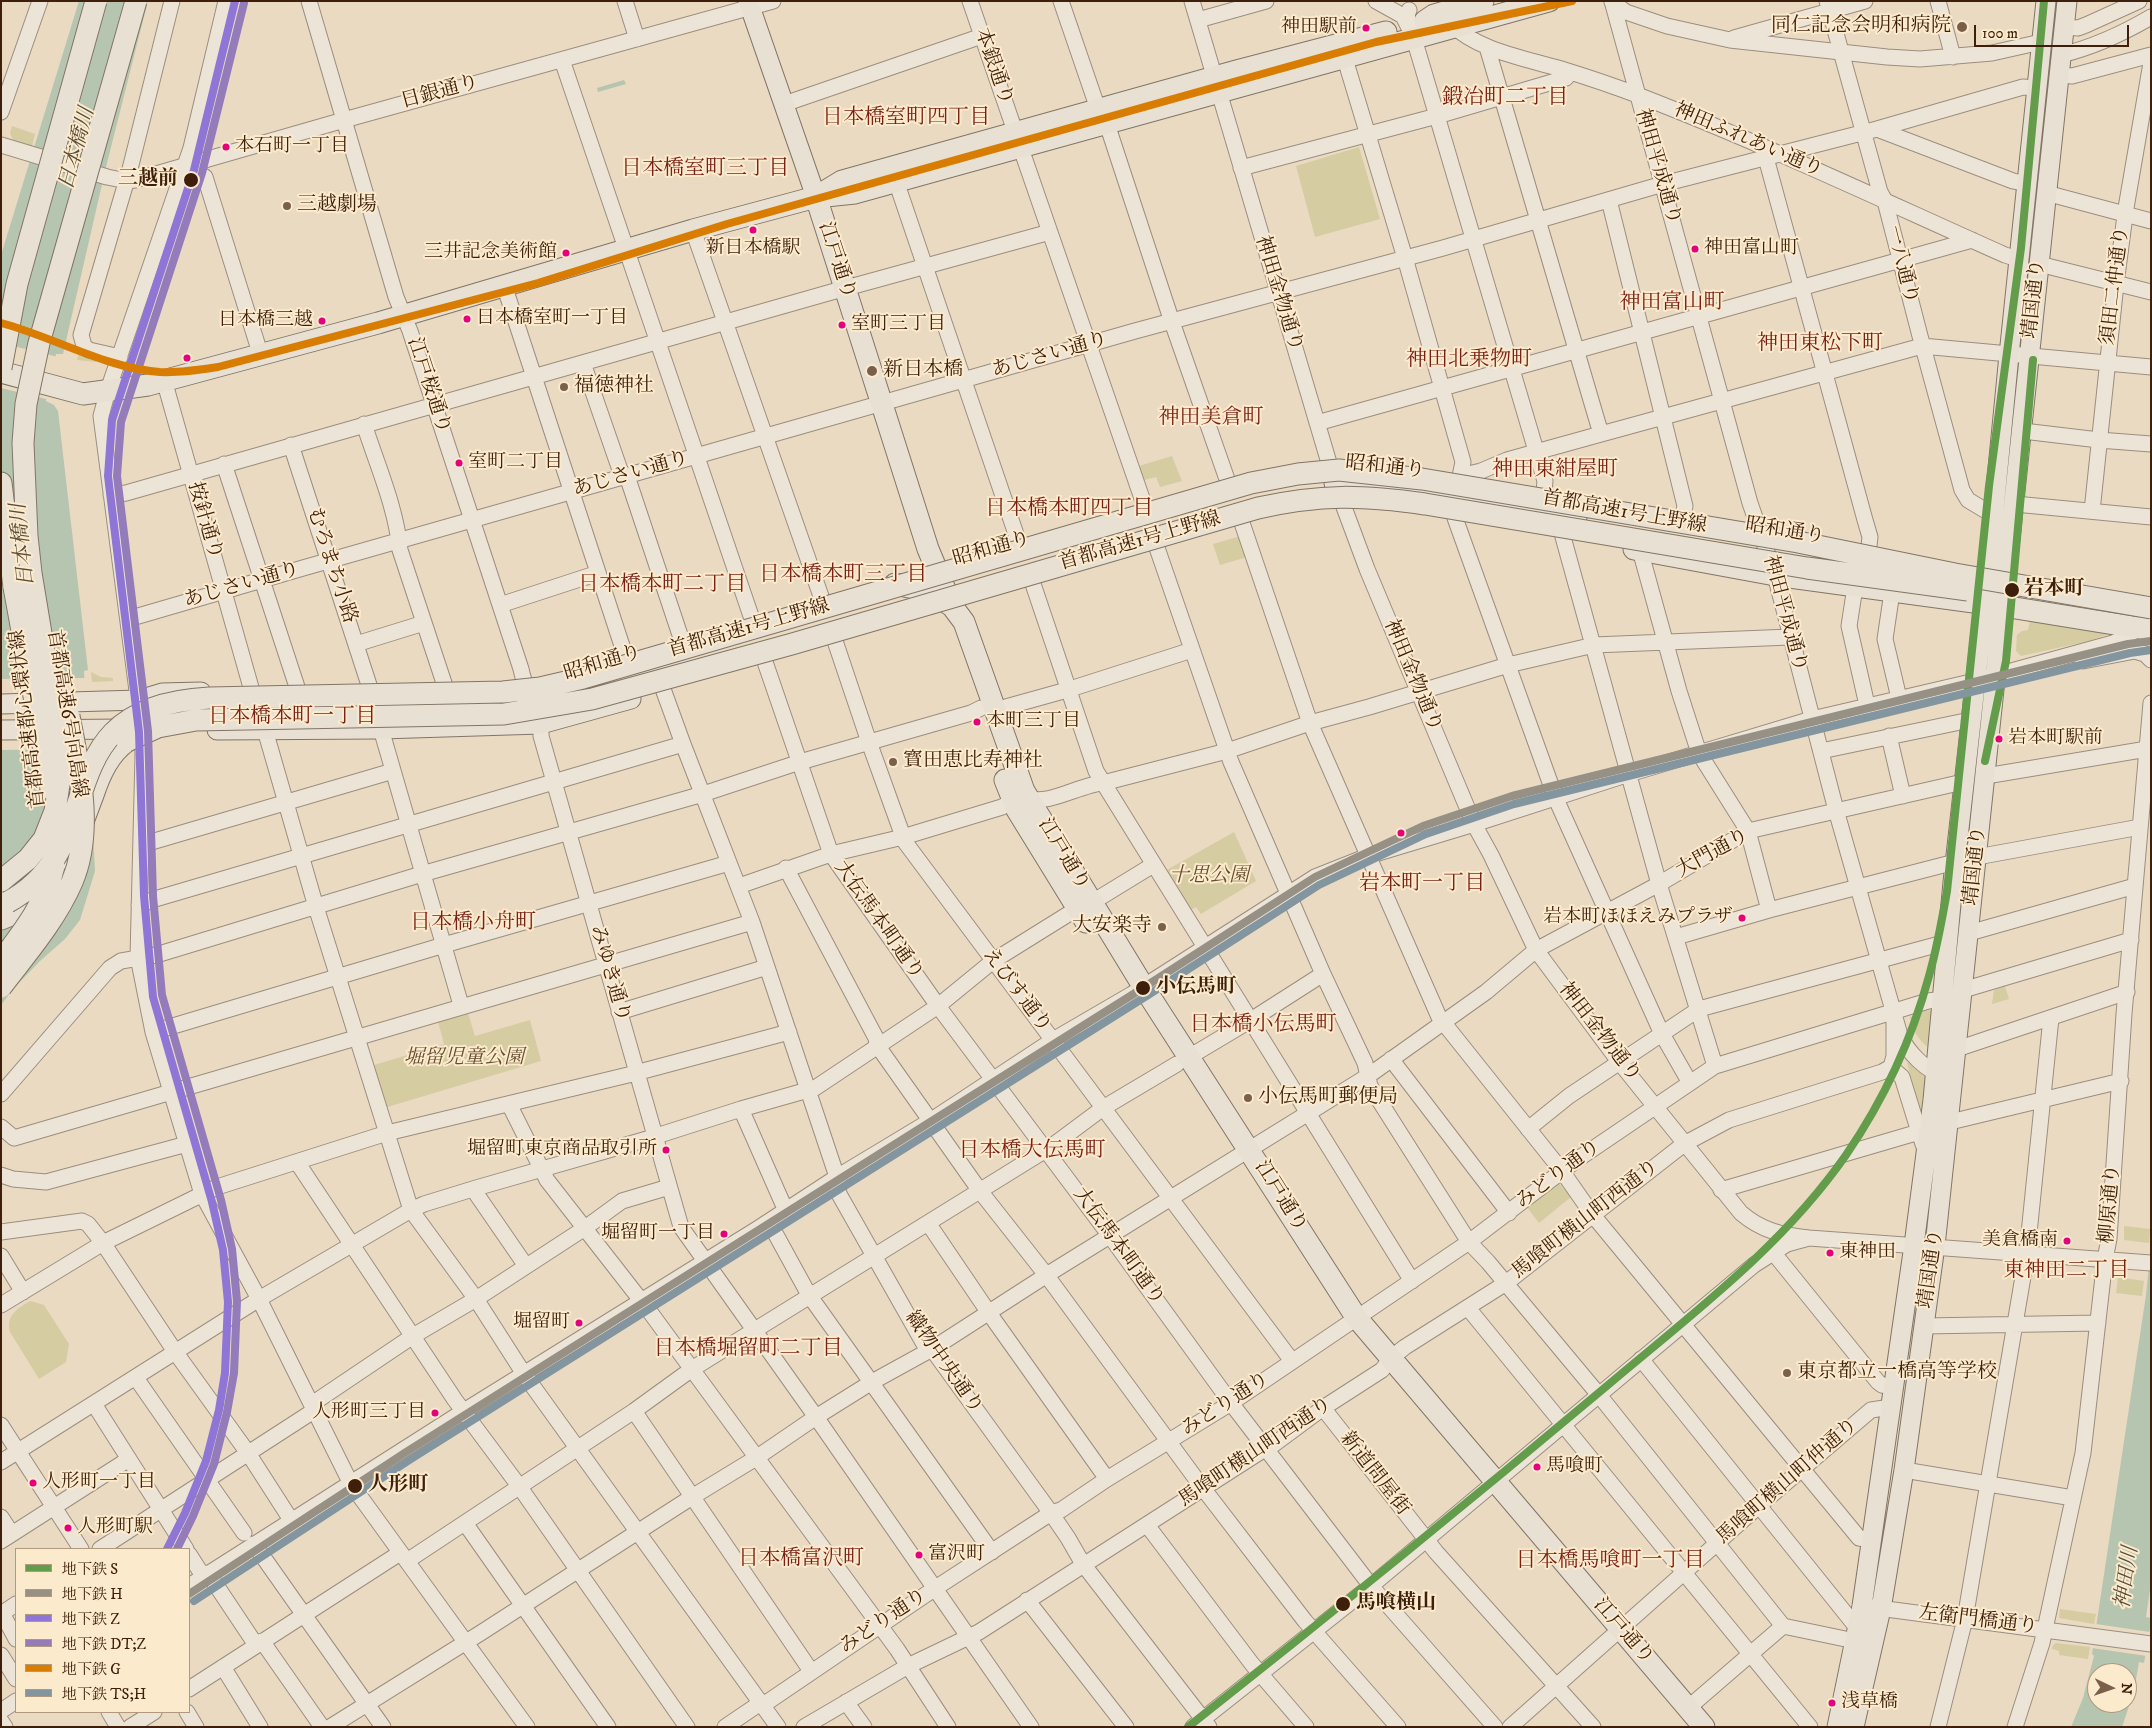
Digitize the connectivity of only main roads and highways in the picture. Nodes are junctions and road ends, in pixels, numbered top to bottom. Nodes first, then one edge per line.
1 (96, 1) edge
2 (136, 1) edge
3 (1483, 1) edge
4 (1518, 1) edge
5 (1549, 1) edge
6 (2046, 1) edge
7 (2067, 1) edge
8 (749, 4) edge
9 (1451, 23) junction
10 (1413, 24) junction
11 (1018, 139) junction
12 (816, 197) junction
13 (8, 367) edge
14 (1413, 470) junction
15 (25, 480) junction
16 (1, 483) edge
17 (1335, 483) road end
18 (1192, 495) junction
19 (1555, 508) junction
20 (1430, 514) junction
21 (1509, 518) junction
22 (1191, 535) junction
23 (1154, 537) junction
24 (1124, 538) junction
25 (935, 566) junction
26 (1998, 573) junction
27 (1955, 574) junction
28 (880, 583) junction
29 (1026, 583) junction
30 (14, 587) junction
31 (2140, 596) edge
32 (1994, 605) junction
33 (952, 606) junction
34 (2151, 609) edge
35 (2147, 626) edge
36 (753, 628) junction
37 (682, 641) joint
38 (694, 680) junction
39 (399, 701) junction
40 (1, 704) edge
41 (486, 727) junction
42 (1, 730) edge
43 (134, 735) junction
44 (1, 882) edge
45 (1, 905) edge
46 (1, 919) edge
47 (1, 961) edge
48 (1, 987) edge
49 (1945, 1076) junction
50 (1686, 1717) edge
51 (1704, 1727) edge
52 (1837, 1727) edge
53 (1854, 1727) edge

1 - 13 highway, bridge
2 - 15 highway, 首都高速都心環状線, bridge
3 - 10 highway
4 - 9 highway
5 - 9 highway
6 - 26 main road, 靖国通り
7 - 26 main road, 靖国通り
8 - 12 main road, 江戸通り
9 - 10 highway
10 - 11 highway
11 - 12 highway
11 - 12 highway
12 - 13 highway
12 - 25 highway, 江戸通り
14 - 18 highway, 昭和通り
14 - 19 highway, 昭和通り
14 - 19 highway
15 - 44 highway, 首都高速都心環状線, bridge
15 - 48 highway, 首都高速6号向島線, bridge
16 - 30 highway, 首都高速都心環状線
17 - 20 highway
18 - 24 highway
18 - 25 highway, 昭和通り
19 - 26 highway, 昭和通り
19 - 27 highway, bridge
20 - 22 highway, 昭和通り
20 - 32 highway, 昭和通り
21 - 23 highway, bridge
21 - 35 highway, 首都高速1号上野線, bridge
21 - 43 highway, 首都高速1号上野線, bridge
22 - 23 highway, 昭和通り
22 - 24 highway
23 - 24 highway
23 - 29 highway, 昭和通り
25 - 28 main road, 昭和通り
25 - 29 highway
25 - 33 highway, 江戸通り
26 - 31 highway, 昭和通り
26 - 32 main road, 靖国通り
27 - 34 highway, 首都高速1号上野線, bridge
27 - 39 highway, 首都高速1号上野線, bridge
28 - 33 highway
28 - 36 main road, 昭和通り
29 - 33 highway, 昭和通り
30 - 44 highway, 首都高速都心環状線, bridge
30 - 47 highway, 首都高速6号向島線, bridge
32 - 35 highway, 昭和通り
32 - 49 main road, 靖国通り
32 - 49 main road, 靖国通り
33 - 38 main road, 昭和通り
33 - 50 highway, 江戸通り
36 - 37 highway
36 - 38 highway
36 - 39 highway, bridge
37 - 40 main road, 昭和通り, bridge
38 - 41 main road, 昭和通り
39 - 41 highway
39 - 43 highway, bridge
39 - 45 highway, 首都高速1号上野線, bridge
41 - 43 main road, 昭和通り
42 - 43 main road, 昭和通り, bridge
43 - 46 highway, 首都高速1号上野線, bridge
49 - 52 main road, 靖国通り
49 - 53 main road, 靖国通り
50 - 51 highway, 江戸通り

